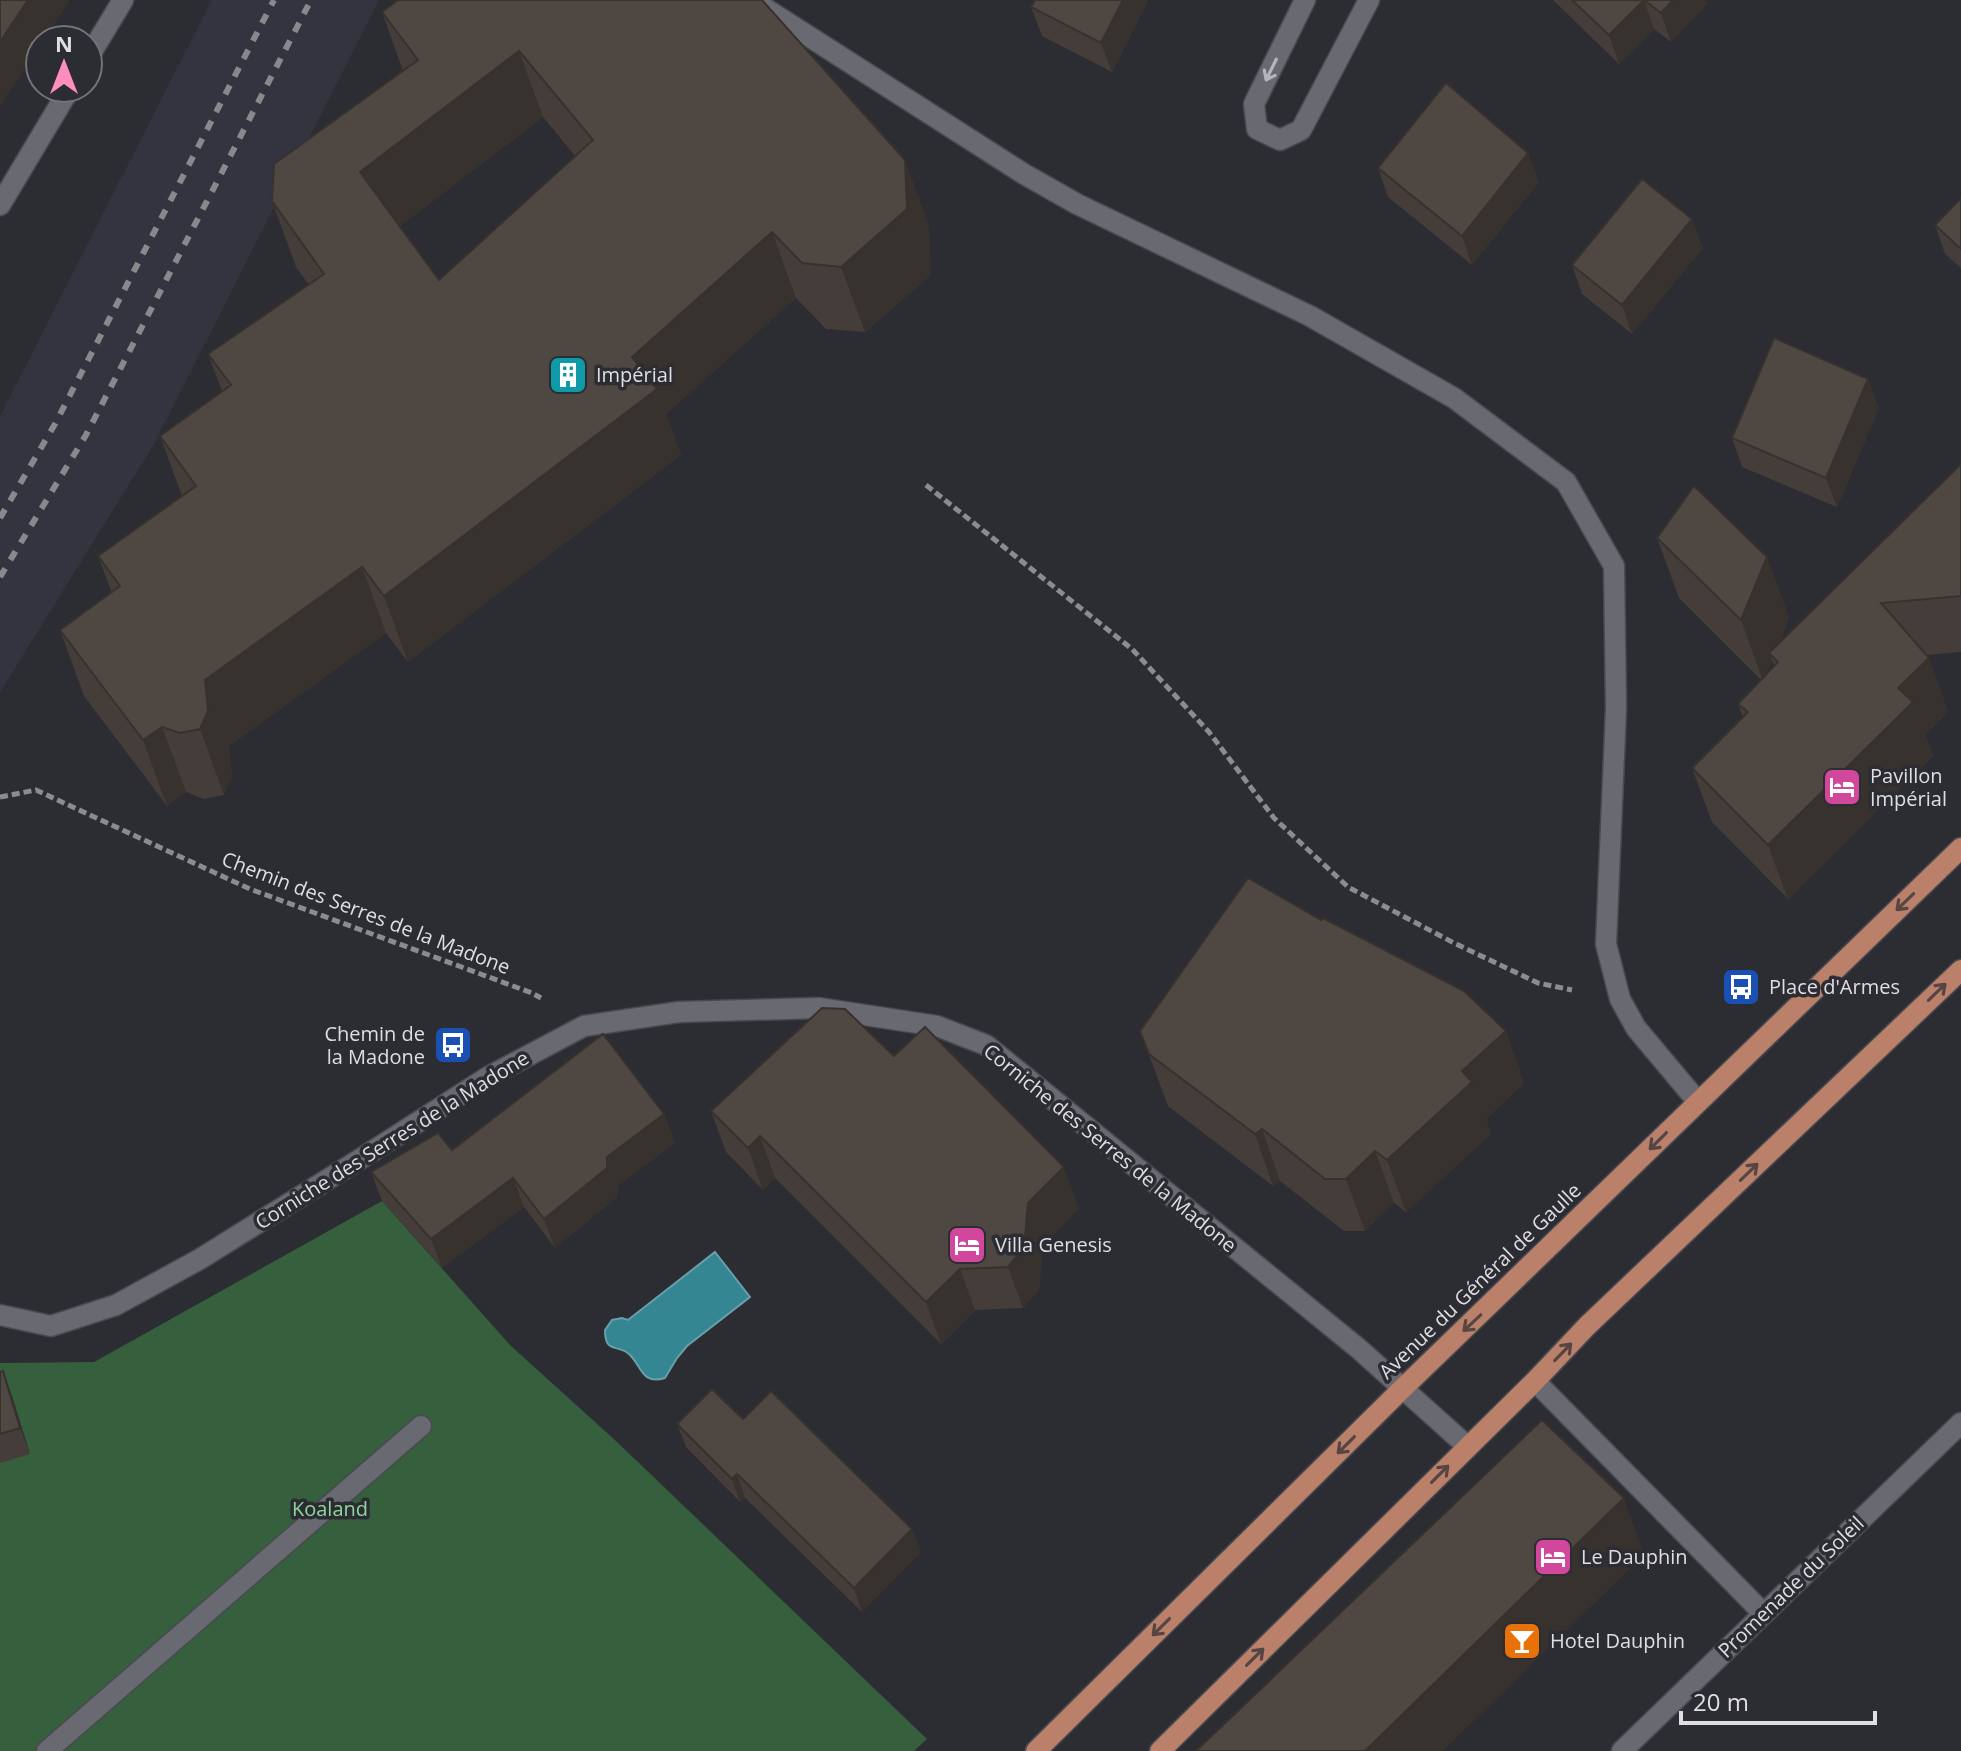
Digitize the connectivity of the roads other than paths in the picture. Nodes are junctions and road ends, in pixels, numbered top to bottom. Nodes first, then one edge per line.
1 (123, 0) edge
2 (752, 0) edge
3 (1305, 0) edge
4 (1369, 0) edge
5 (104, 31) edge
6 (60, 104) edge
7 (0, 205) edge
8 (1961, 848) edge
9 (1961, 970) edge
10 (1698, 1102) junction
11 (0, 1315) edge
12 (1535, 1381) junction
13 (1401, 1390) junction
14 (1961, 1423) edge
15 (421, 1426) dead end
16 (1468, 1447) junction
17 (1763, 1613) junction
18 (47, 1751) edge
19 (1036, 1751) edge
20 (1160, 1751) edge
21 (1622, 1751) edge

1 - 5 street
2 - 10 street
3 -> 4 street
6 - 7 street
8 -> 10 main road, Avenue du Général de Gaulle
12 -> 9 main road
10 -> 13 main road, Avenue du Général de Gaulle
11 - 13 street, Corniche des Serres de la Madone
12 - 16 main road
12 - 17 street
13 - 16 street, Corniche des Serres de la Madone
13 -> 19 main road, Avenue du Général de Gaulle
14 - 17 street, Promenade du Soleil
15 - 18 street
20 -> 16 main road
17 - 21 street, Promenade du Soleil

